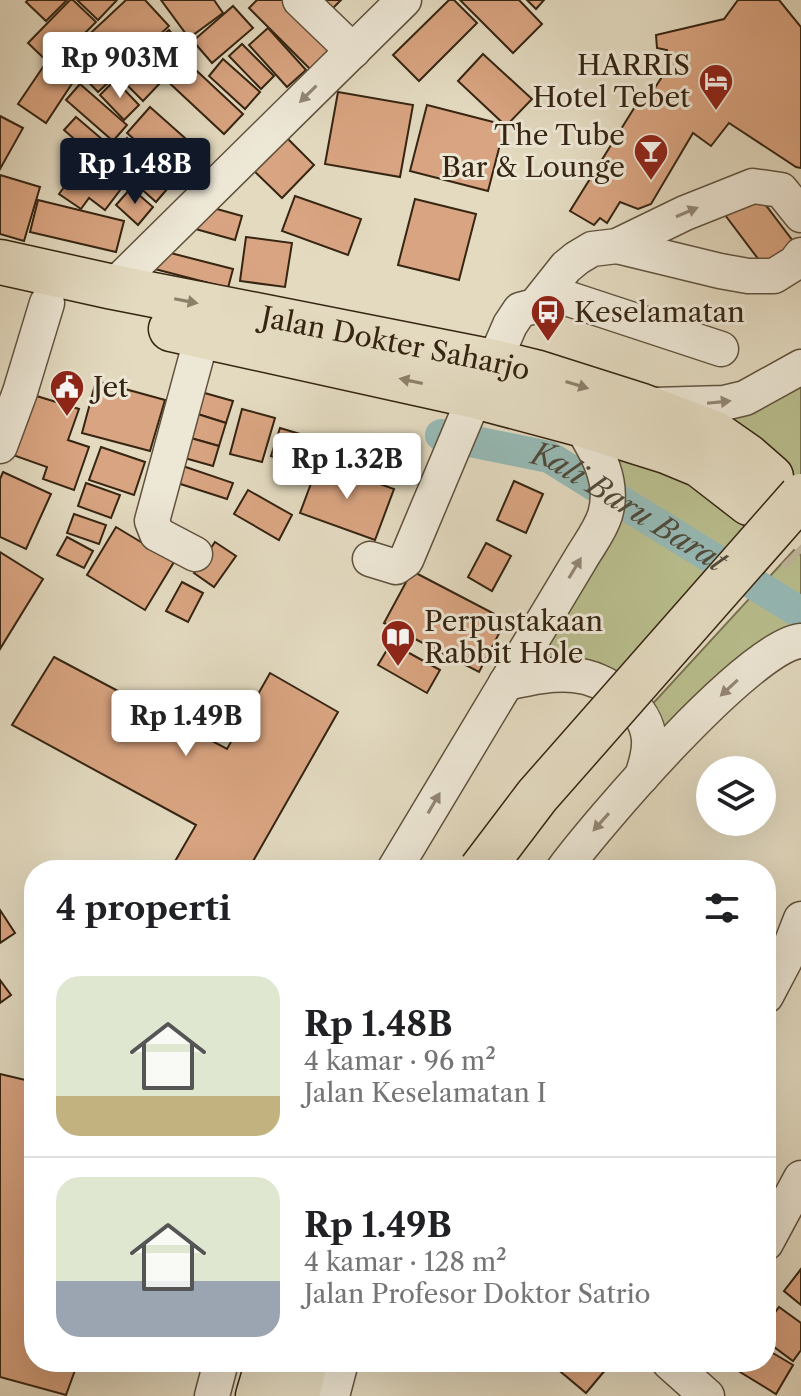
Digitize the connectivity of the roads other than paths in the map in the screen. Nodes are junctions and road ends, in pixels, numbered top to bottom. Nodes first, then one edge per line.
1 (300, 0) edge
2 (404, 0) edge
3 (353, 51) junction
4 (801, 215) edge
5 (617, 246) junction
6 (801, 255) edge
7 (0, 262) edge
8 (113, 287) junction
9 (0, 293) edge
10 (539, 301) junction
11 (47, 303) junction
12 (721, 349) dead end
13 (194, 367) junction
14 (801, 367) edge
15 (478, 405) junction
16 (642, 406) junction
17 (589, 440) junction
18 (0, 446) edge
19 (774, 492) edge
20 (801, 533) edge
21 (195, 554) dead end
22 (370, 559) dead end
23 (796, 641) edge
24 (506, 683) junction
25 (642, 776) junction
26 (400, 860) edge
27 (489, 860) edge
28 (522, 860) edge
29 (570, 860) edge
30 (801, 919) edge
31 (776, 977) edge
32 (801, 1178) edge
33 (776, 1224) edge
34 (218, 1372) edge
35 (265, 1372) edge
36 (303, 1372) edge
37 (338, 1372) edge
38 (212, 1396) edge
39 (258, 1396) edge
40 (297, 1396) edge
41 (332, 1396) edge

1 - 3 street
2 - 3 street
3 -> 8 street
5 -> 4 street
5 - 6 street
5 - 10 street
7 - 8 main road, Jalan Dokter Saharjo
8 -> 15 main road, Jalan Dokter Saharjo
9 - 11 main road, Jalan Dokter Saharjo
10 - 12 street
10 - 15 street
11 - 13 main road, Jalan Dokter Saharjo
11 - 18 street
15 -> 13 main road, Jalan Dokter Saharjo
13 - 21 street
16 -> 14 street
15 -> 16 main road, Jalan Dokter Saharjo
15 - 17 main road, Jalan Dokter Saharjo
15 - 22 street
16 - 19 main road, Jalan Dokter Saharjo
17 - 19 main road, Jalan Dokter Saharjo
24 -> 17 street
19 - 27 main road, bridge
20 - 28 main road
23 -> 25 street
24 - 25 street
26 -> 24 street
25 -> 29 street
30 - 31 street
32 - 33 street
34 - 38 street
35 - 39 main road
36 - 40 main road
37 - 41 street

